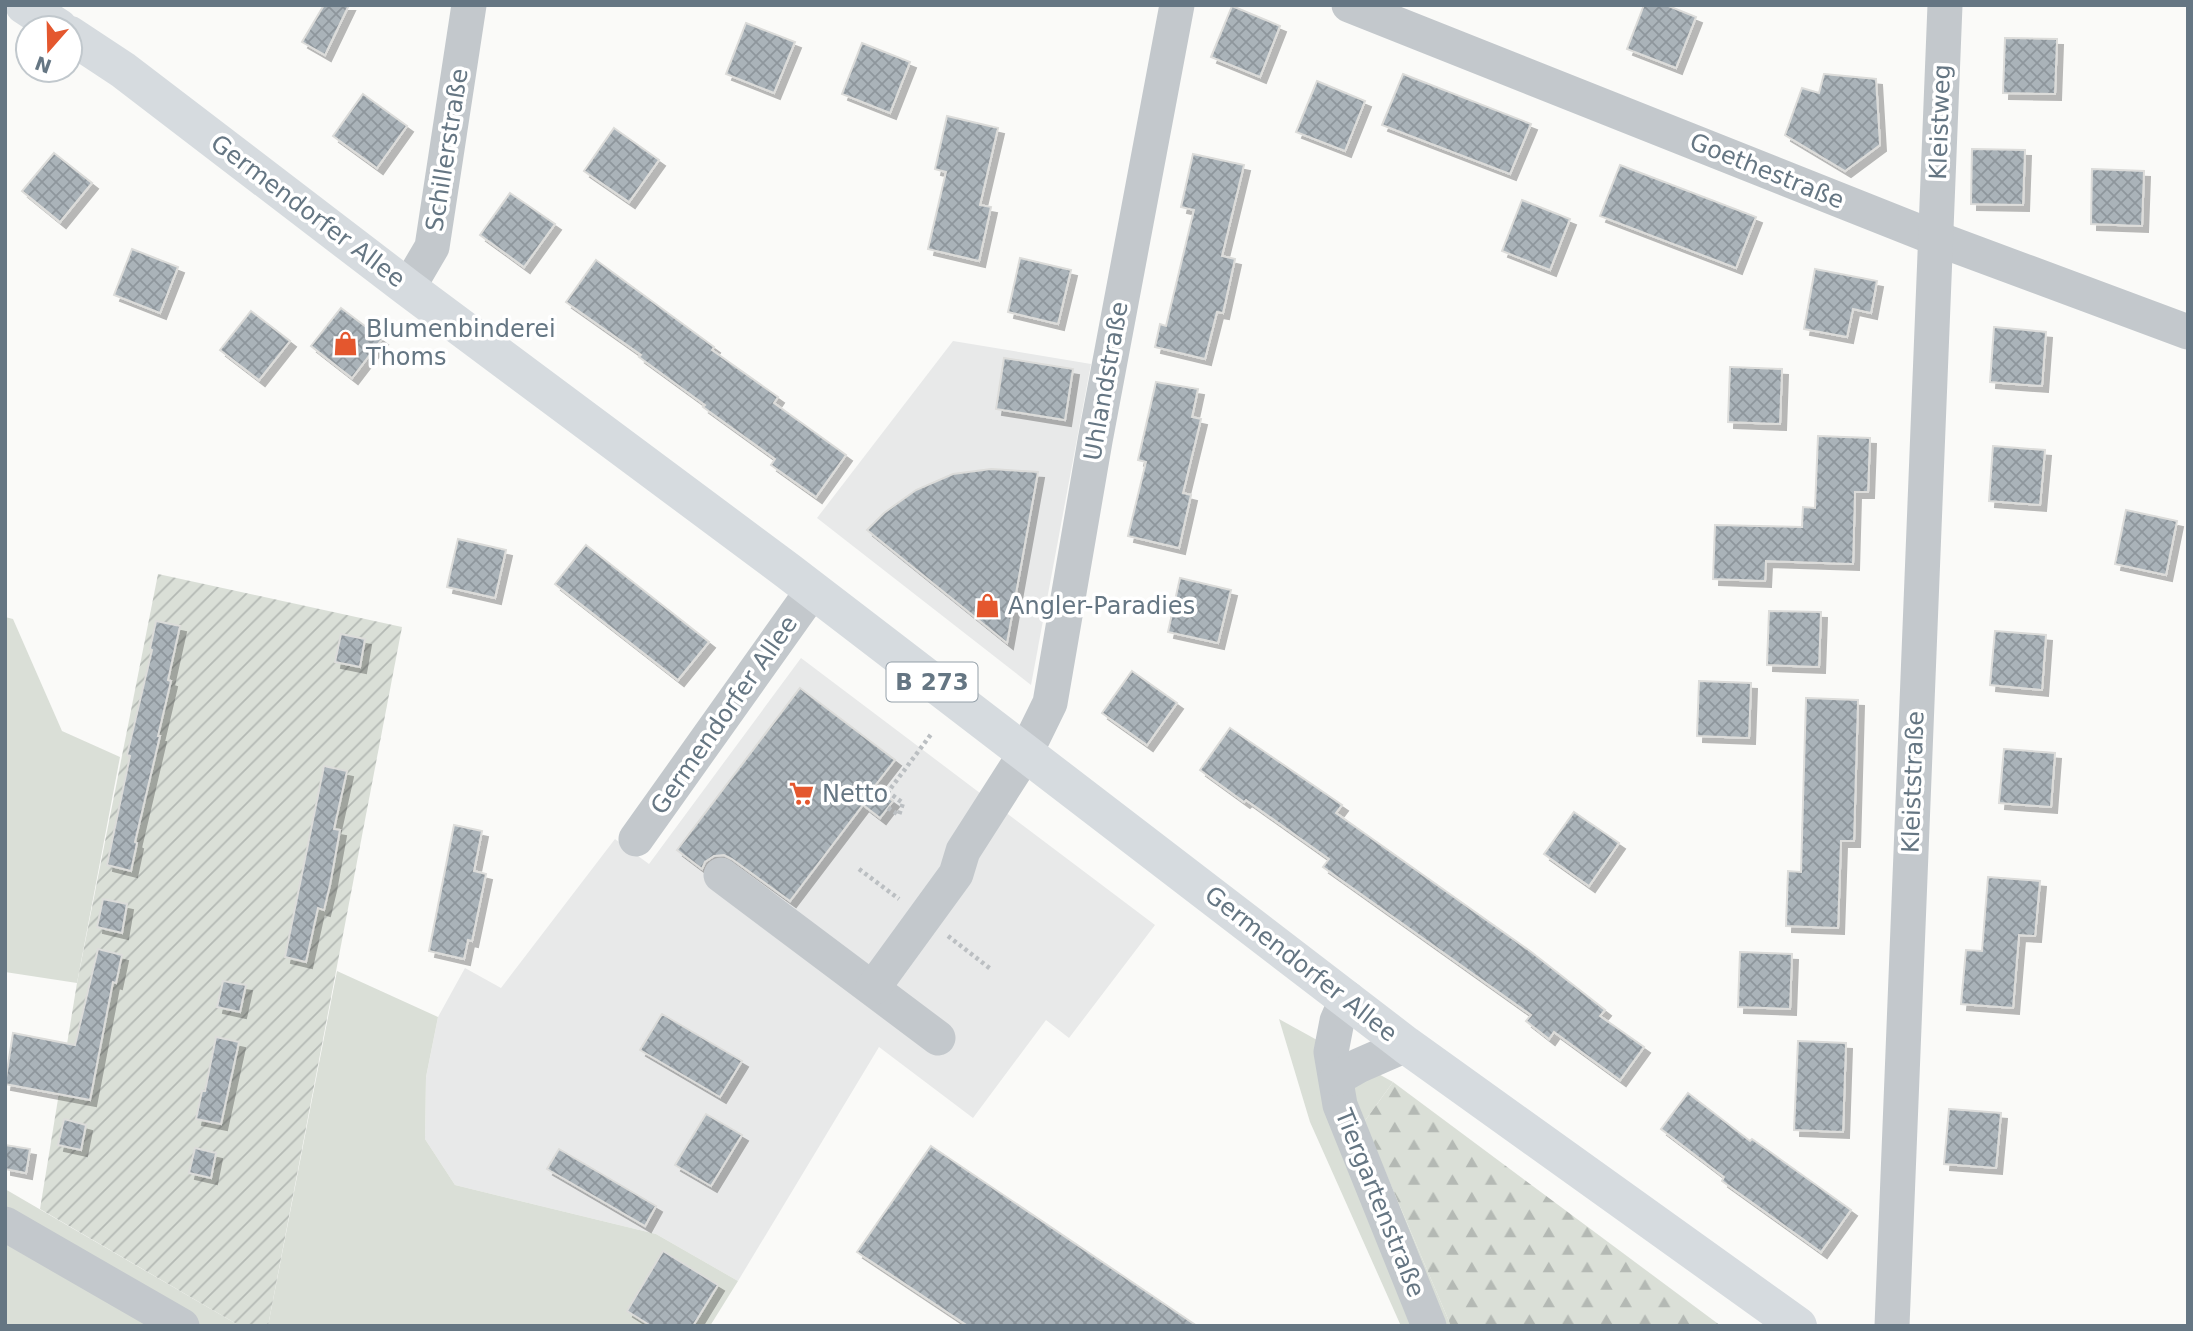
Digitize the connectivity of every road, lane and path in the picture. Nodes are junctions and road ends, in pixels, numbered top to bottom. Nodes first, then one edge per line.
1 (469, 5) edge
2 (1177, 5) edge
3 (1349, 5) edge
4 (1945, 5) edge
5 (84, 44) edge
6 (1935, 238) junction
7 (408, 288) junction
8 (2188, 332) edge
9 (813, 590) junction
10 (932, 733) dead end
11 (1025, 754) junction
12 (888, 808) dead end
13 (636, 839) dead end
14 (721, 875) dead end
15 (873, 988) junction
16 (1347, 999) junction
17 (938, 1038) dead end
18 (1406, 1045) junction
19 (1337, 1078) junction
20 (5, 1224) edge
21 (181, 1326) edge
22 (1429, 1326) edge
23 (1798, 1326) edge
24 (1892, 1326) edge

1 - 7 street, Schillerstraße
2 - 11 street, Uhlandstraße
3 - 6 street, Goethestraße
4 - 6 street, Kleistweg
5 - 7 main road, Germendorfer Allee / B 273
6 - 8 street, Goethestraße
6 - 24 street, Kleiststraße
7 - 9 main road, Germendorfer Allee / B 273
9 - 11 main road, Germendorfer Allee / B 273
9 - 13 street, Germendorfer Allee
10 - 12 path
11 - 15 street, Uhlandstraße
11 - 16 main road, Germendorfer Allee / B 273
14 - 15 street
15 - 17 street
16 - 18 main road, Germendorfer Allee / B 273
16 - 19 street, Tiergartenstraße
18 - 19 street, Tiergartenstraße
18 - 23 main road, Germendorfer Allee / B 273
19 - 22 street, Tiergartenstraße
20 - 21 street

